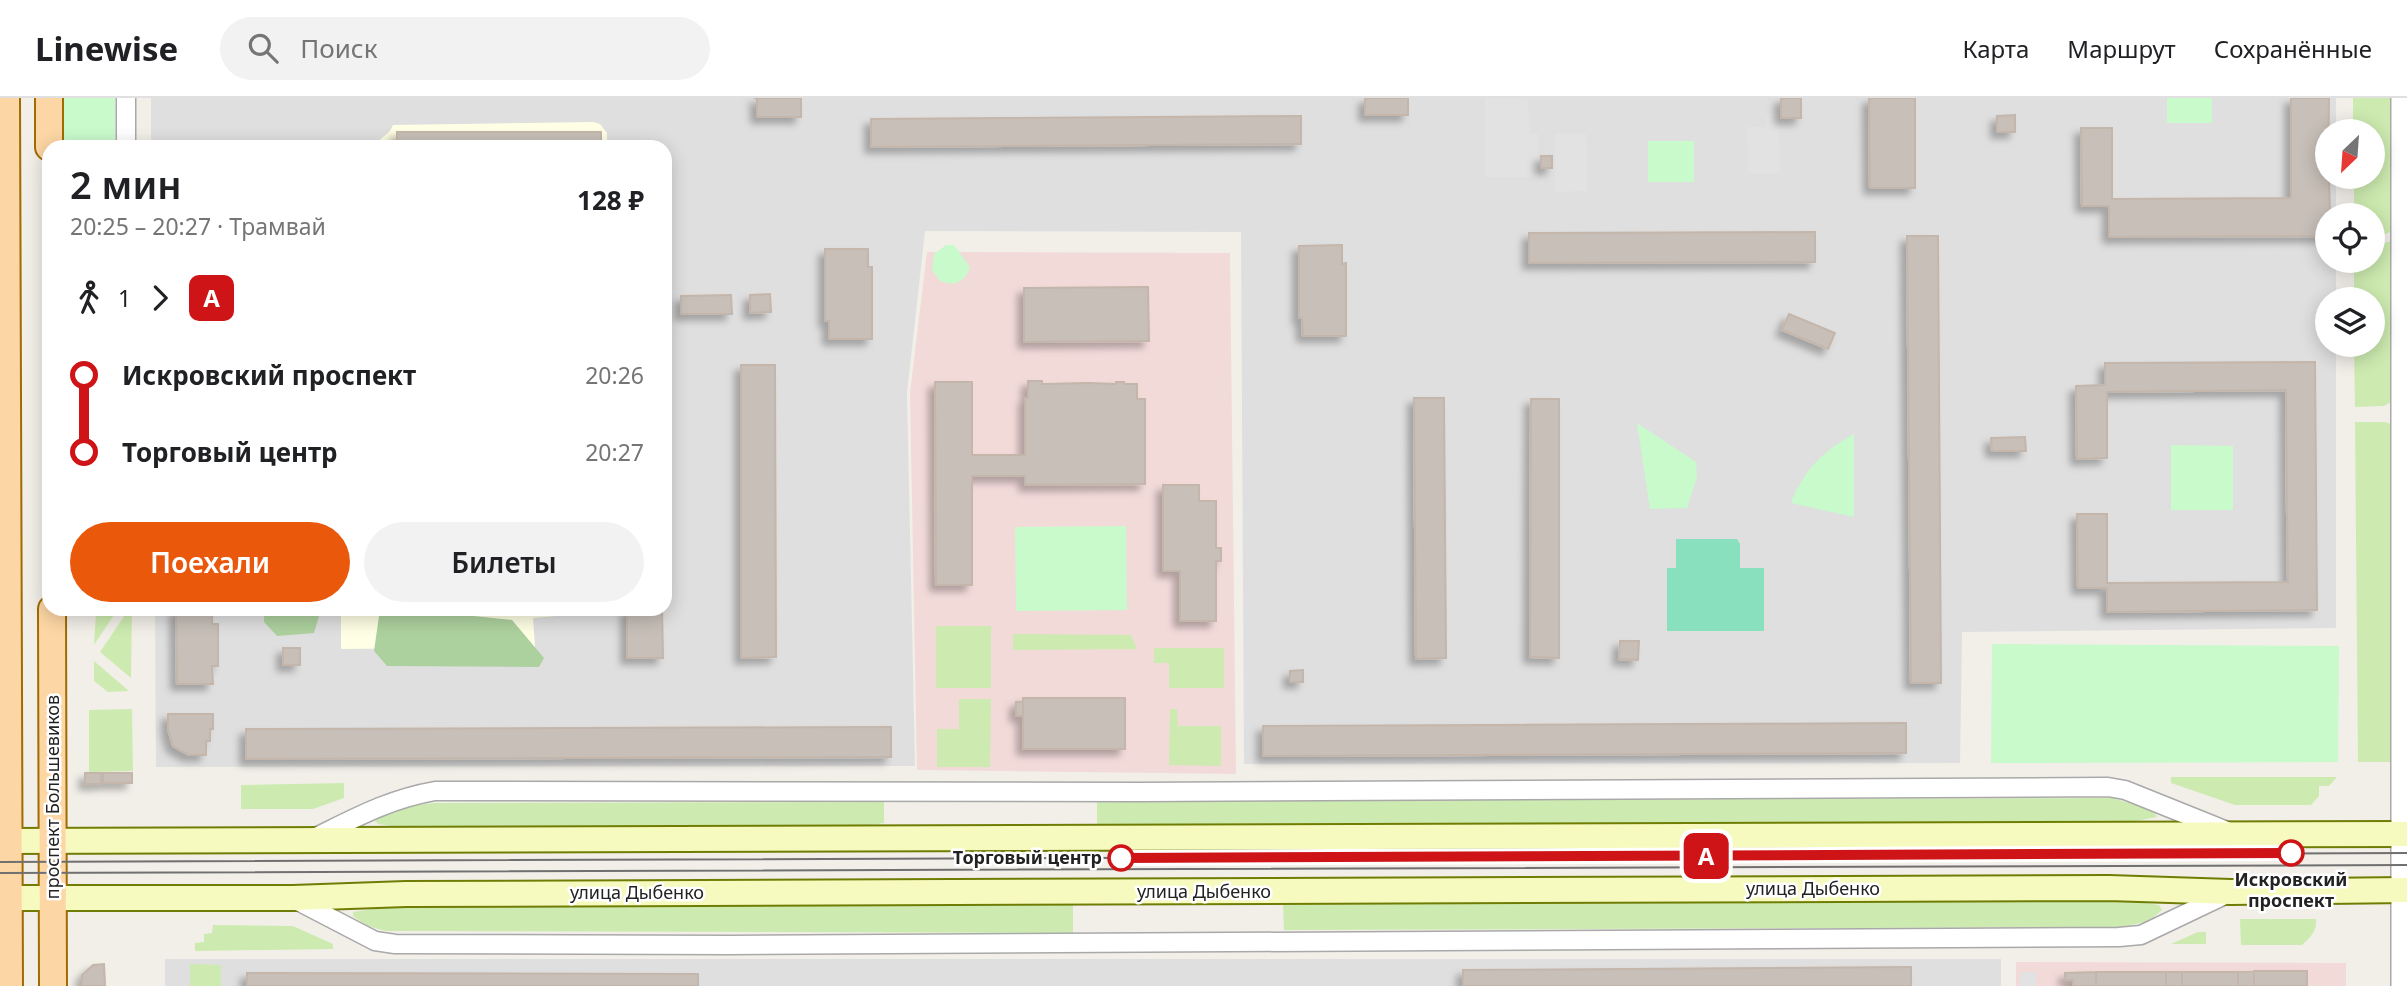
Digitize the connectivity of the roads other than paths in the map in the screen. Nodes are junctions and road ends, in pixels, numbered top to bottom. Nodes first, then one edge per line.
1 (6, 98) edge
2 (49, 98) edge
3 (126, 98) edge
4 (2402, 98) edge
5 (49, 140) edge
6 (126, 140) edge
7 (52, 616) edge
8 (2405, 834) edge
9 (2237, 835) junction
10 (4, 841) edge
11 (53, 841) junction
12 (308, 841) junction
13 (2405, 890) edge
14 (2231, 892) junction
15 (4, 898) edge
16 (53, 898) junction
17 (293, 898) junction
18 (9, 986) edge
19 (53, 986) edge
20 (2402, 986) edge

1 - 10 main road
2 - 5 main road
3 - 6 street
4 - 8 street
7 - 11 main road, проспект Большевиков
8 - 9 main road
8 - 13 street
9 - 12 main road
9 - 12 street
10 - 11 main road
10 - 15 main road
11 - 12 main road
11 - 16 main road, проспект Большевиков
13 - 14 main road, улица Дыбенко
13 - 20 street
14 - 17 main road, улица Дыбенко
14 - 17 street
15 - 16 main road, улица Дыбенко
15 - 18 main road
16 - 17 main road, улица Дыбенко
16 - 19 main road, проспект Большевиков

